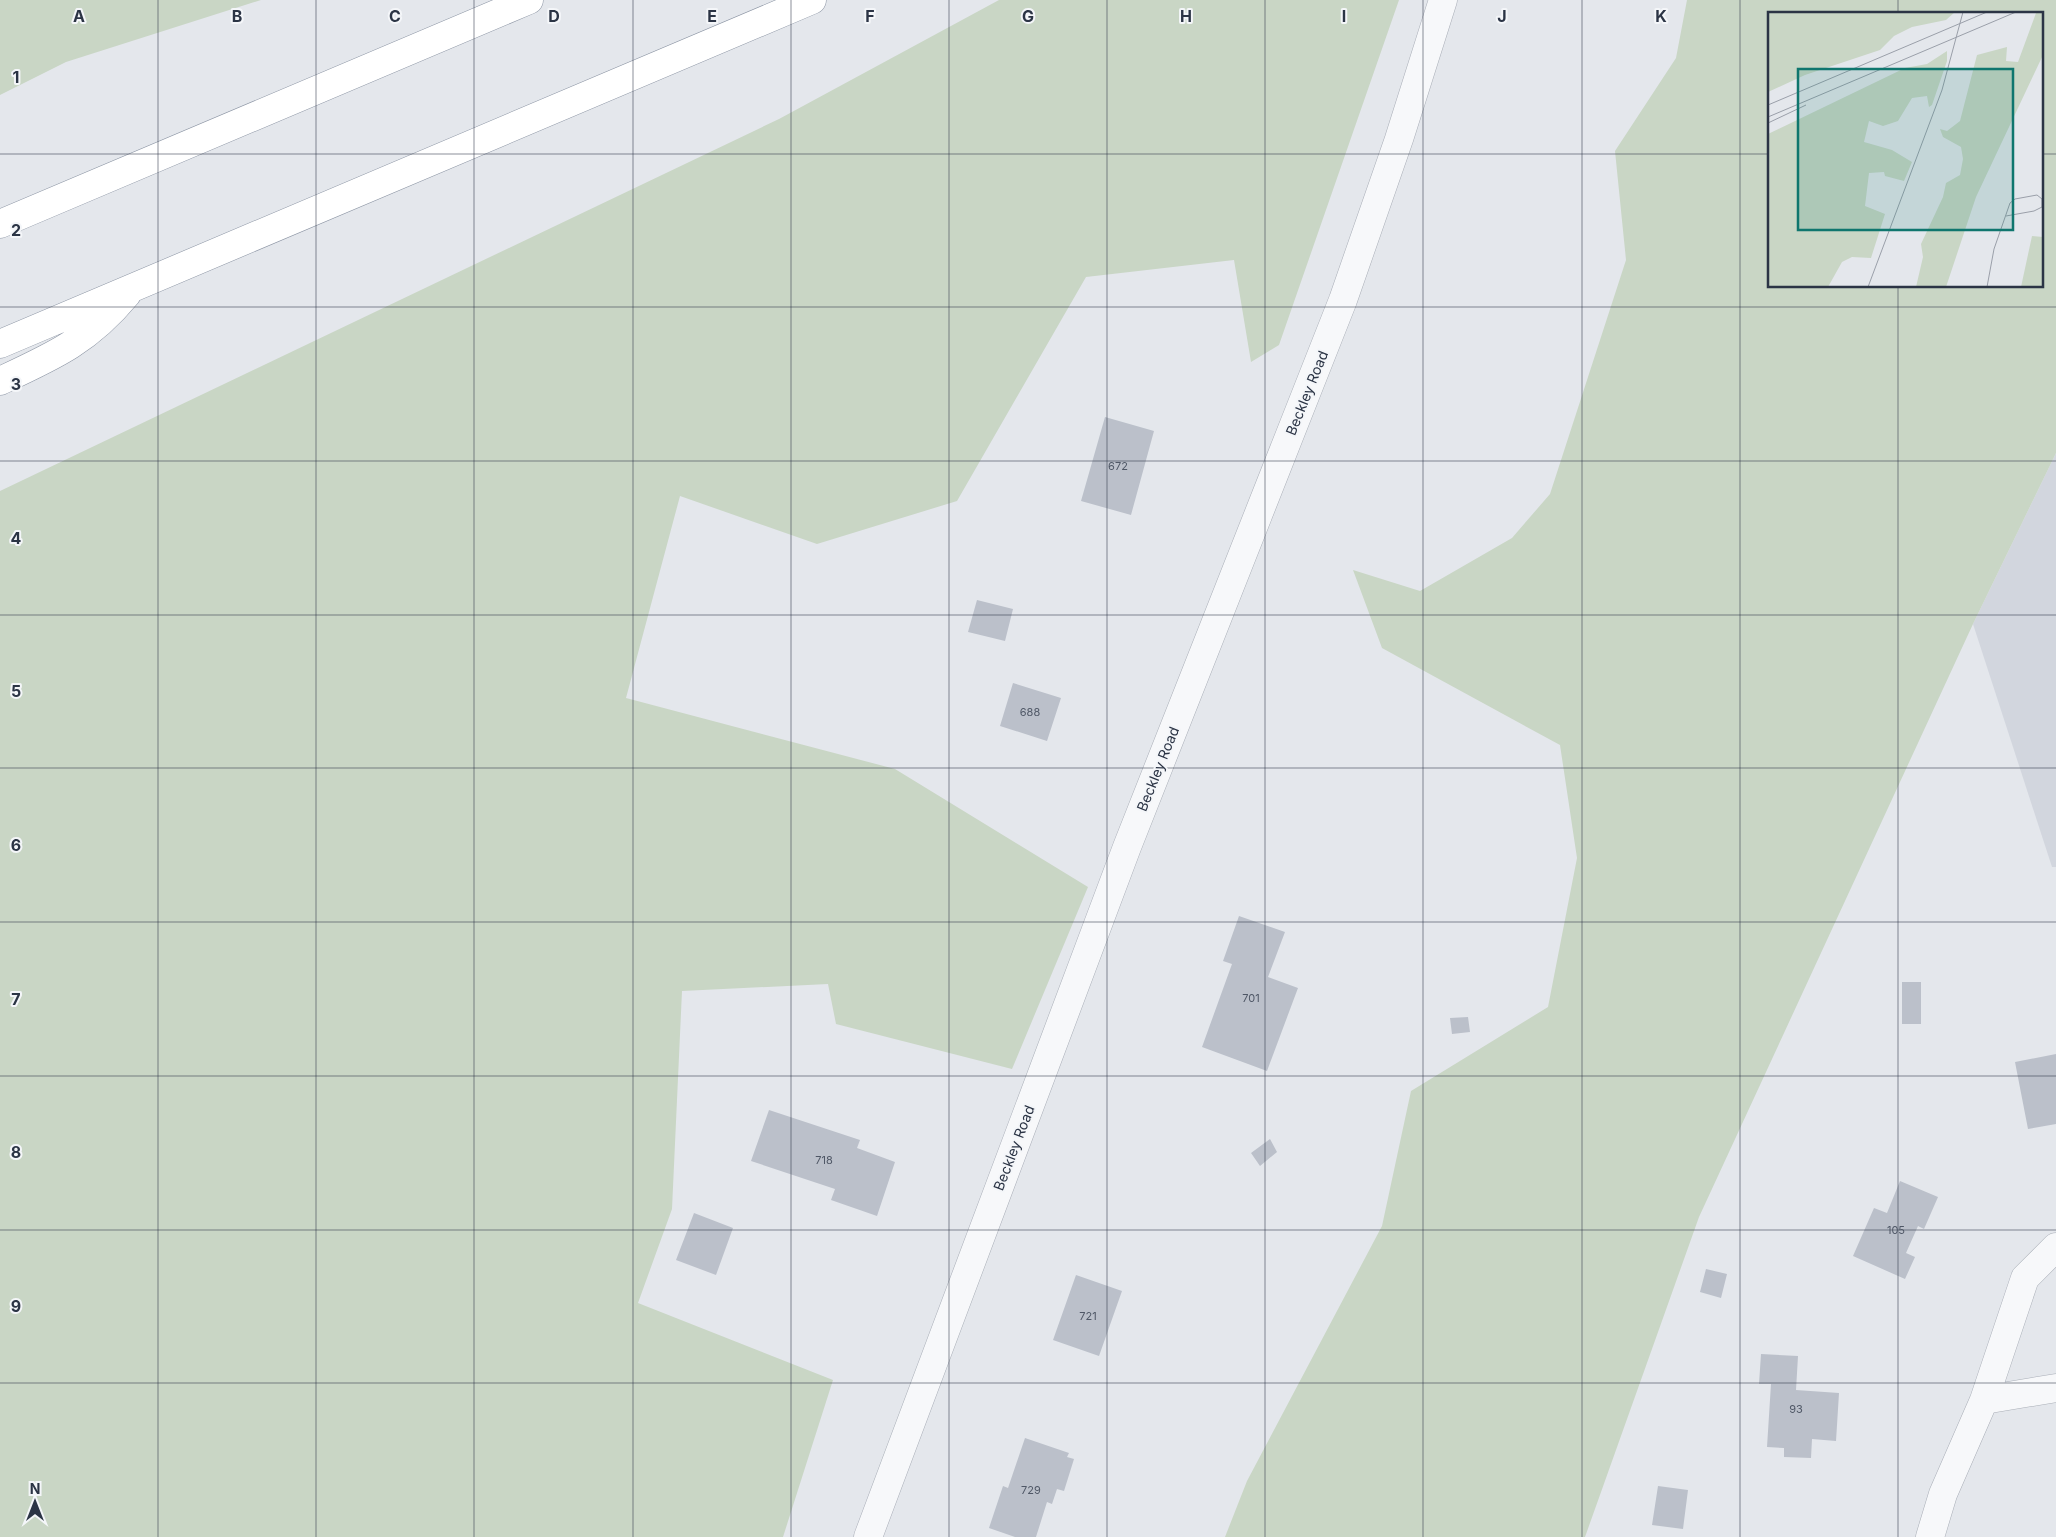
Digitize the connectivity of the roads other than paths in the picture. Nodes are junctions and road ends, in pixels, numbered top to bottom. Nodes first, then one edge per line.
1 (529, 0) edge
2 (812, 0) edge
3 (1443, 0) edge
4 (0, 224) edge
5 (134, 287) junction
6 (0, 344) edge
7 (0, 381) edge
8 (2056, 1247) edge
9 (2056, 1388) edge
10 (1984, 1400) junction
11 (868, 1537) edge
12 (1930, 1537) edge

1 - 4 highway
2 - 5 highway
3 - 11 street, Beckley Road
5 - 6 highway
5 - 7 highway
8 - 10 street
9 - 10 street
10 - 12 street

